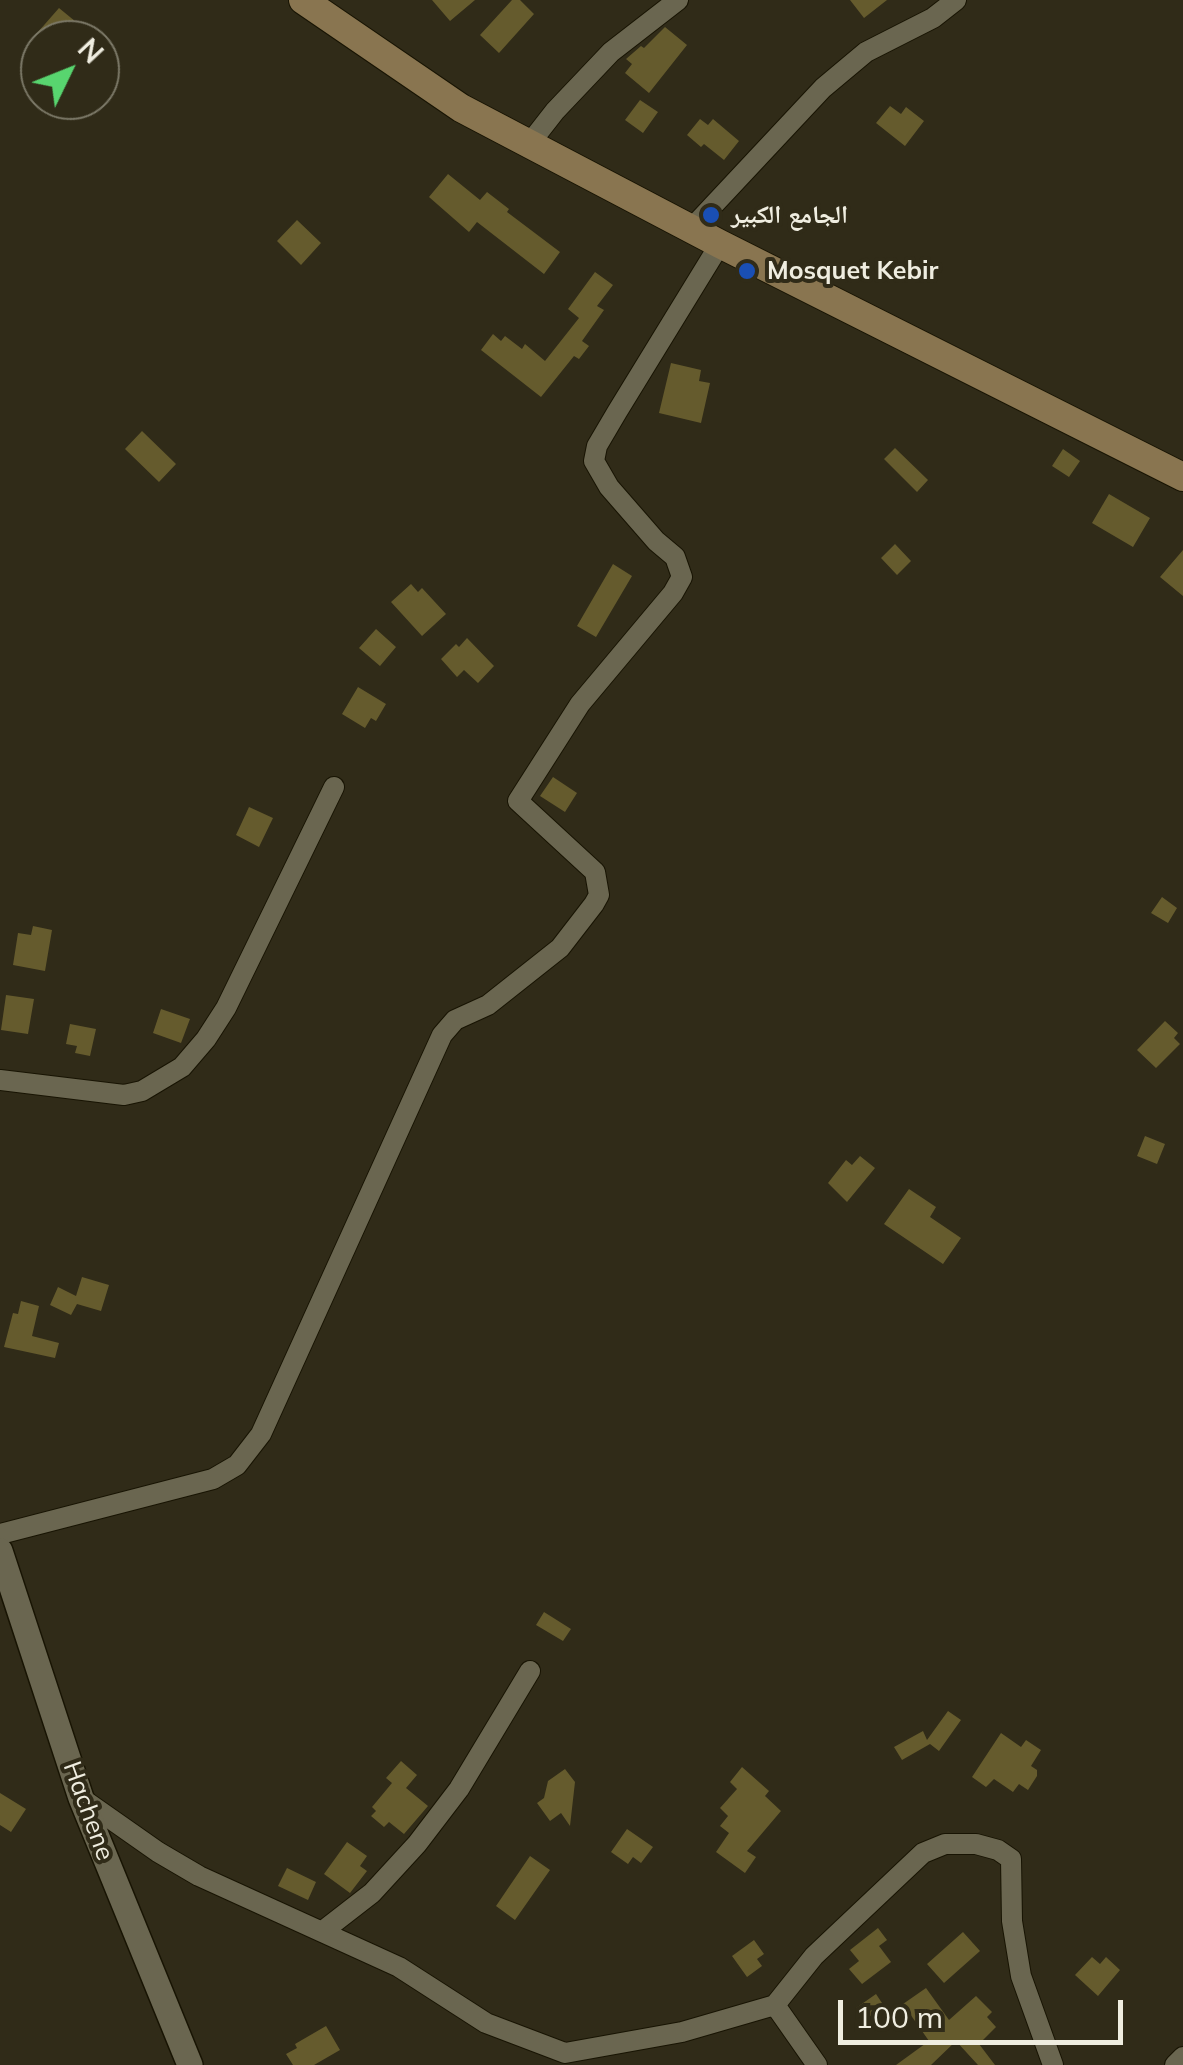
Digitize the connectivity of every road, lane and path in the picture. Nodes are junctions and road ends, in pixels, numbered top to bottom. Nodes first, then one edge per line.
1 (303, 0) edge
2 (678, 0) edge
3 (956, 0) edge
4 (530, 144) junction
5 (691, 228) junction
6 (720, 244) junction
7 (1183, 477) edge
8 (334, 787) dead end
9 (0, 1080) edge
10 (0, 1534) edge
11 (0, 1551) edge
12 (530, 1671) dead end
13 (81, 1798) junction
14 (323, 1931) junction
15 (775, 2005) junction
16 (1183, 2056) edge
17 (564, 2059) edge
18 (1048, 2063) edge
19 (190, 2065) edge
20 (817, 2065) edge
21 (1175, 2065) edge

1 - 4 main road
2 - 4 street
3 - 5 street
4 - 5 main road
5 - 6 main road
6 - 7 main road
6 - 10 street
8 - 9 street
11 - 13 street, Hachene
12 - 14 street
13 - 14 street
13 - 19 street, Hachene
14 - 17 street
15 - 17 street
15 - 18 street
15 - 20 street
16 - 21 street

